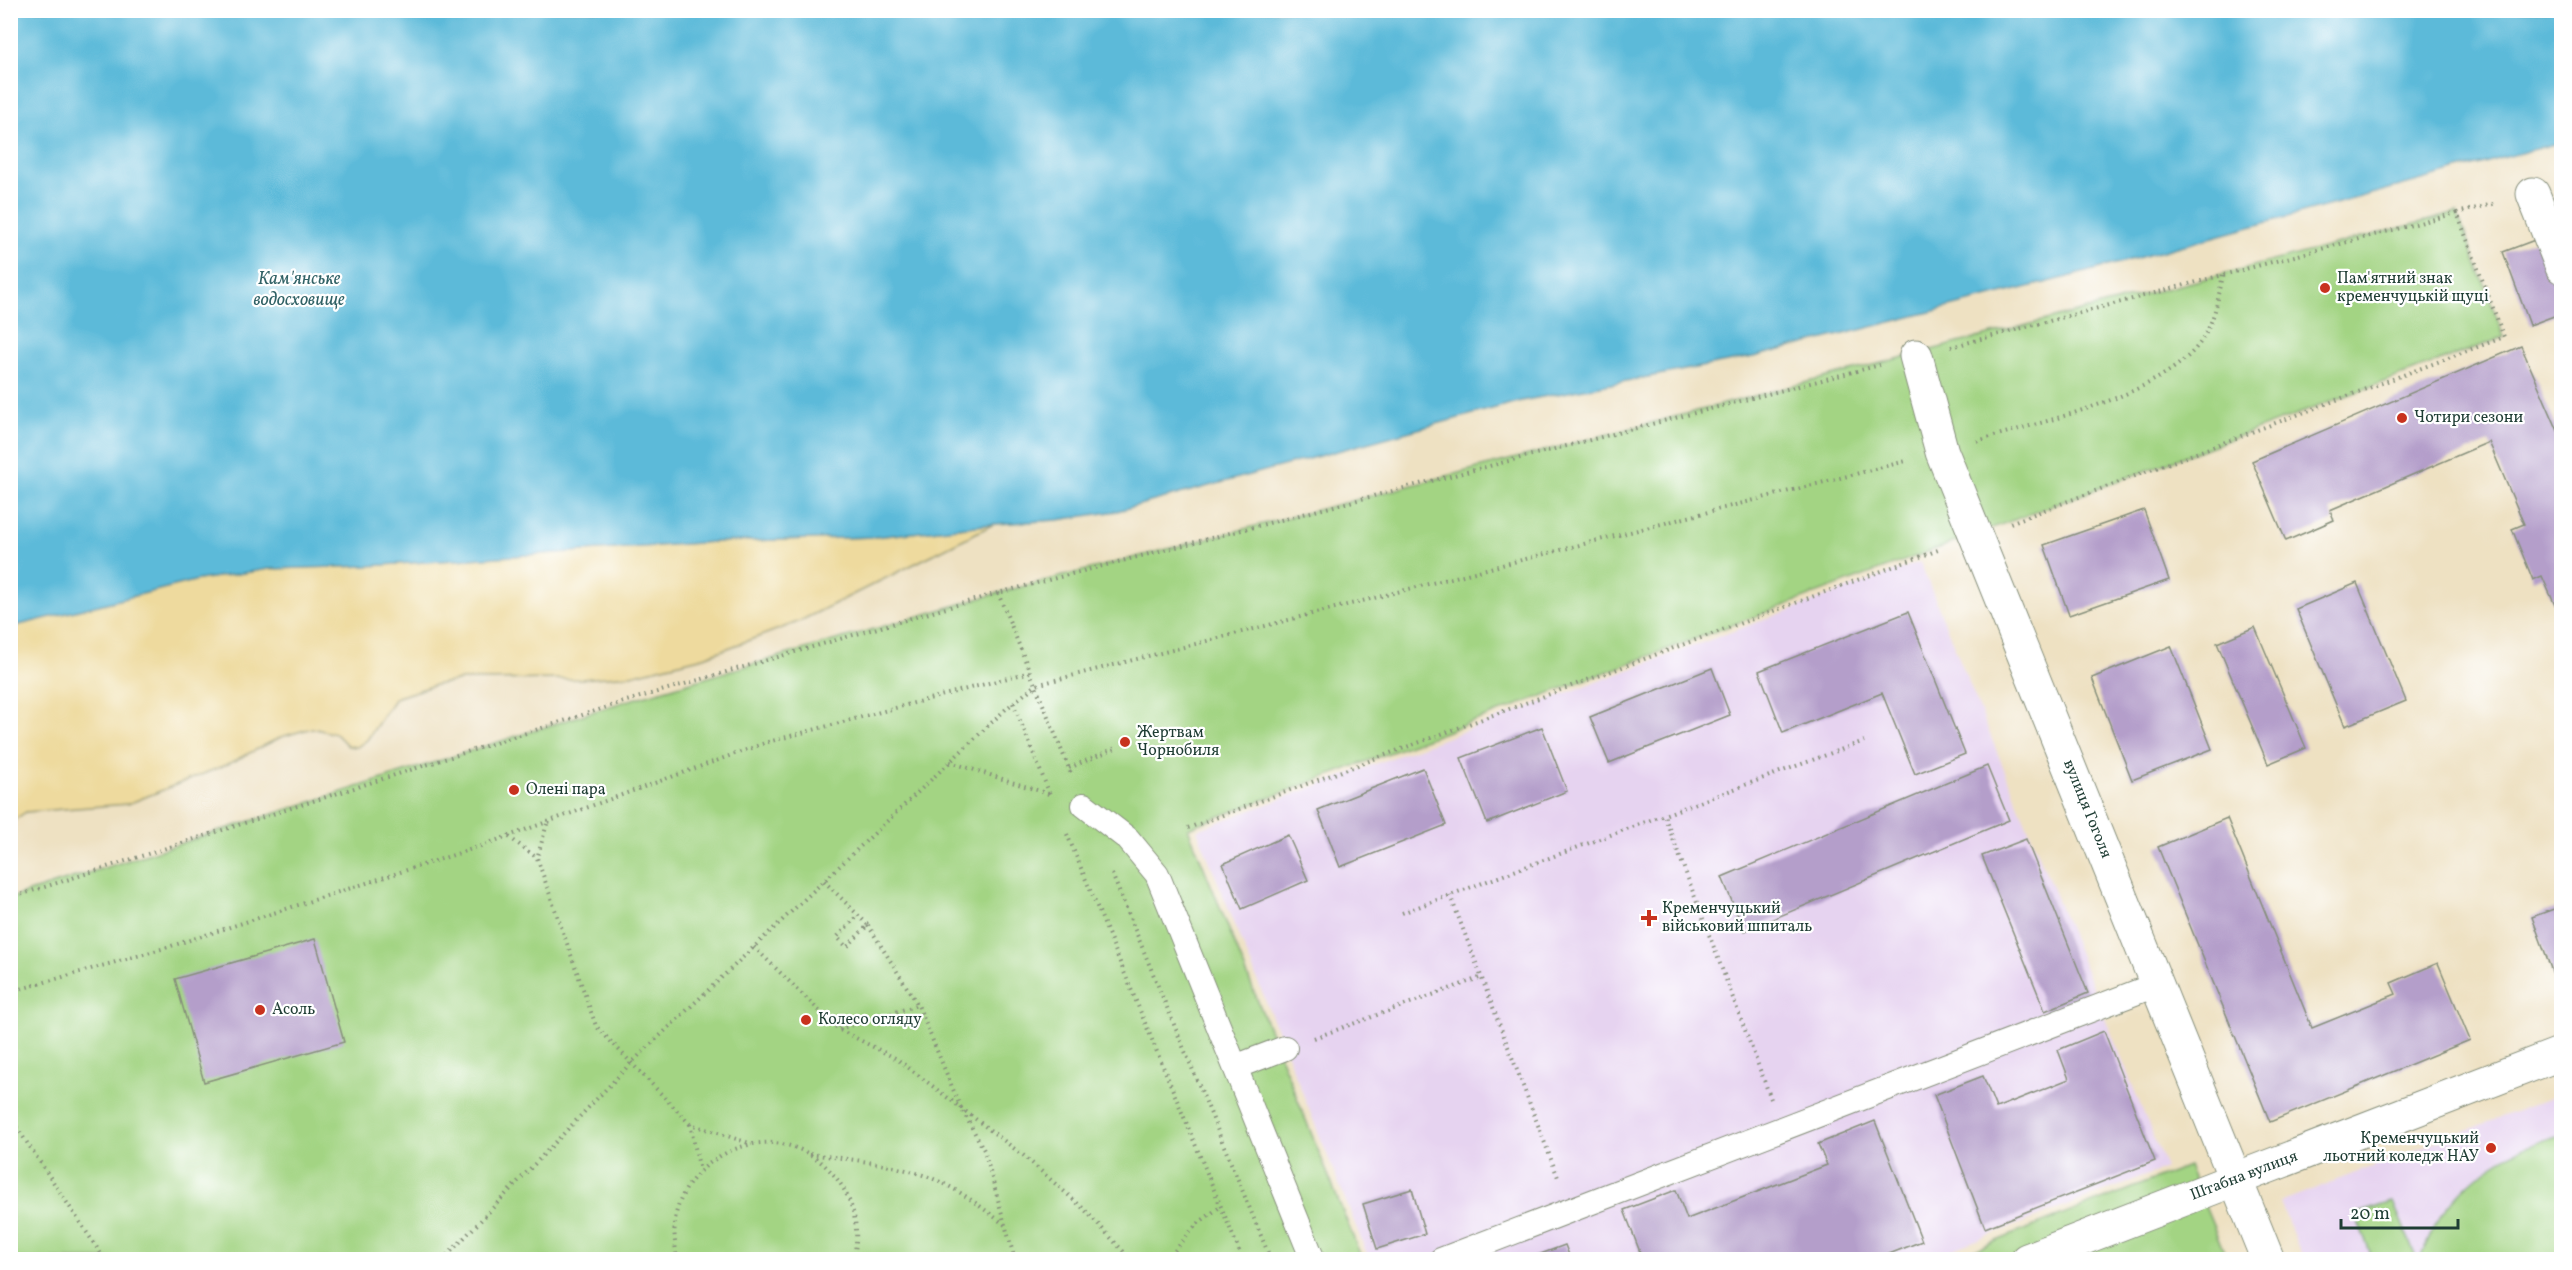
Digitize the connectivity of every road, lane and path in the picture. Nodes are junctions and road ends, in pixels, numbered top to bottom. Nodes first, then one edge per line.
1 (2533, 194) dead end
2 (2562, 267) edge
3 (2223, 275) dead end
4 (1916, 356) joint
5 (1942, 452) junction
6 (998, 592) junction
7 (1030, 672) junction
8 (1035, 685) junction
9 (1013, 703) junction
10 (1864, 741) dead end
11 (1118, 747) dead end
12 (950, 762) junction
13 (1068, 768) junction
14 (1051, 795) junction
15 (1084, 805) junction
16 (1055, 806) dead end
17 (1664, 815) junction
18 (548, 823) junction
19 (1064, 828) dead end
20 (508, 837) junction
21 (537, 858) junction
22 (1111, 871) dead end
23 (824, 881) junction
24 (1450, 895) junction
25 (10, 898) edge
26 (1402, 913) dead end
27 (858, 916) junction
28 (868, 925) junction
29 (754, 947) junction
30 (1482, 977) junction
31 (2158, 984) junction
32 (10, 992) edge
33 (918, 1005) junction
34 (838, 1029) junction
35 (1285, 1048) joint
36 (2562, 1053) edge
37 (630, 1064) junction
38 (1235, 1067) junction
39 (960, 1106) junction
40 (10, 1117) edge
41 (690, 1124) junction
42 (1781, 1127) junction
43 (752, 1144) junction
44 (810, 1154) junction
45 (700, 1171) junction
46 (2236, 1179) junction
47 (1221, 1206) junction
48 (1570, 1209) junction
49 (1006, 1225) junction
50 (105, 1260) edge
51 (443, 1260) edge
52 (678, 1260) edge
53 (853, 1260) edge
54 (1015, 1260) edge
55 (1128, 1260) edge
56 (1167, 1260) edge
57 (1243, 1260) edge
58 (1271, 1260) edge
59 (1314, 1260) edge
60 (1441, 1260) edge
61 (2026, 1260) edge
62 (2268, 1260) edge

1 - 2 street
3 - 5 path
4 - 5 street, вулиця Гоголя
4 - 6 path
5 - 8 path
5 - 31 street, вулиця Гоголя
6 - 7 path
6 - 25 path
7 - 8 path
7 - 18 path
8 - 9 path
8 - 13 path
9 - 12 path
9 - 14 path
10 - 17 path
11 - 13 path
12 - 14 path
12 - 23 path
13 - 15 path
14 - 15 path
14 - 16 path
15 - 38 lane
17 - 24 path
17 - 42 path
18 - 20 path
18 - 21 path
19 - 47 path
20 - 21 path
20 - 32 path
21 - 37 path
22 - 58 path
23 - 27 path
23 - 29 path
24 - 26 path
24 - 30 path
27 - 28 path
27 - 28 path
28 - 33 path
29 - 34 path
29 - 37 path
30 - 35 path
30 - 48 path
31 - 42 lane
31 - 46 street, вулиця Гоголя
33 - 34 path
33 - 39 path
34 - 39 path
35 - 38 lane
36 - 46 street, Штабна вулиця
37 - 41 path
37 - 51 path
38 - 59 lane
39 - 49 path
39 - 55 path
40 - 50 path
41 - 43 path
41 - 45 path
42 - 48 lane
43 - 44 path
43 - 45 path
44 - 49 path
44 - 53 path
45 - 52 path
46 - 61 street, Штабна вулиця
46 - 62 street, вулиця Гоголя
47 - 56 path
47 - 57 path
48 - 60 lane
49 - 54 path

